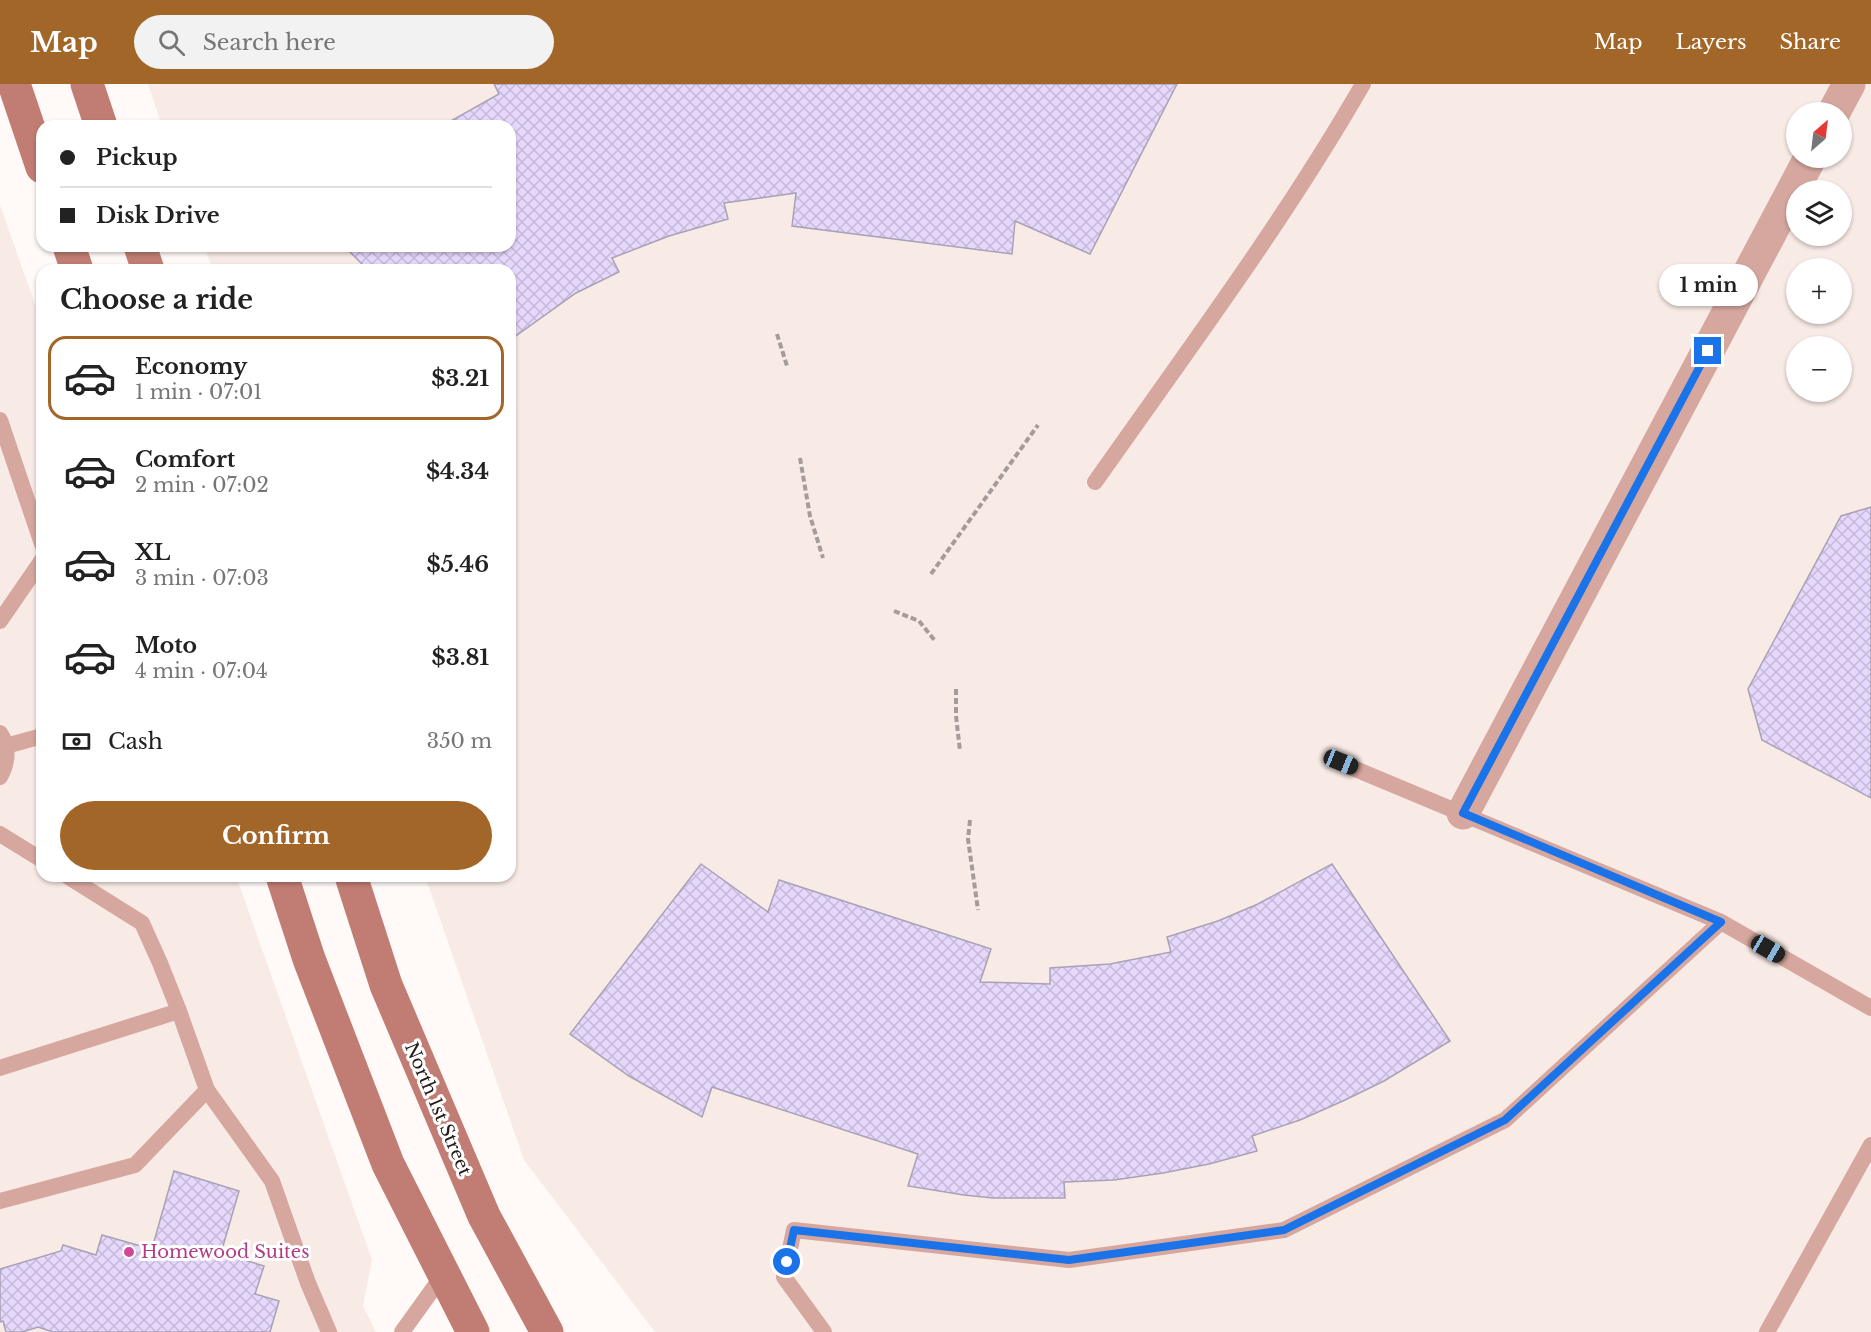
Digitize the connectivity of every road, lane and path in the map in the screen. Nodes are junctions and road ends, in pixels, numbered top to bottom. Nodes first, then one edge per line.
1 (14, 84) edge
2 (87, 84) edge
3 (1363, 84) edge
4 (1850, 84) edge
5 (1840, 102) edge
6 (99, 120) edge
7 (36, 149) edge
8 (1805, 168) edge
9 (777, 334) dead end
10 (787, 366) dead end
11 (0, 420) edge
12 (1038, 425) dead end
13 (800, 458) dead end
14 (1095, 482) dead end
15 (36, 526) edge
16 (823, 558) dead end
17 (36, 569) edge
18 (931, 574) dead end
19 (894, 611) dead end
20 (0, 621) edge
21 (936, 642) dead end
22 (956, 689) dead end
23 (36, 737) edge
24 (3, 740) edge
25 (960, 751) dead end
26 (1341, 762) dead end
27 (0, 777) edge
28 (1463, 813) junction
29 (969, 820) dead end
30 (0, 834) edge
31 (36, 857) edge
32 (77, 882) edge
33 (284, 882) edge
34 (353, 882) edge
35 (978, 910) dead end
36 (1721, 922) junction
37 (1871, 1008) edge
38 (179, 1011) junction
39 (0, 1068) edge
40 (207, 1090) junction
41 (1871, 1145) edge
42 (0, 1201) edge
43 (443, 1275) junction
44 (329, 1332) edge
45 (402, 1332) edge
46 (473, 1332) edge
47 (547, 1332) edge
48 (824, 1332) edge
49 (1767, 1332) edge

1 - 7 main road
2 - 6 main road
3 - 14 lane
4 - 5 street
8 - 28 street
9 - 10 path
11 - 15 lane
12 - 18 path
13 - 16 path
17 - 20 lane
19 - 21 path
22 - 25 path
23 - 24 lane
24 - 27 lane
26 - 28 lane
28 - 36 lane
29 - 35 path
30 - 31 lane
32 - 38 lane
33 - 43 main road
34 - 47 main road, North 1st Street
36 - 37 lane
36 - 48 lane
38 - 39 lane
38 - 40 lane
40 - 42 lane
40 - 44 lane
41 - 49 lane
43 - 45 lane
43 - 46 main road

